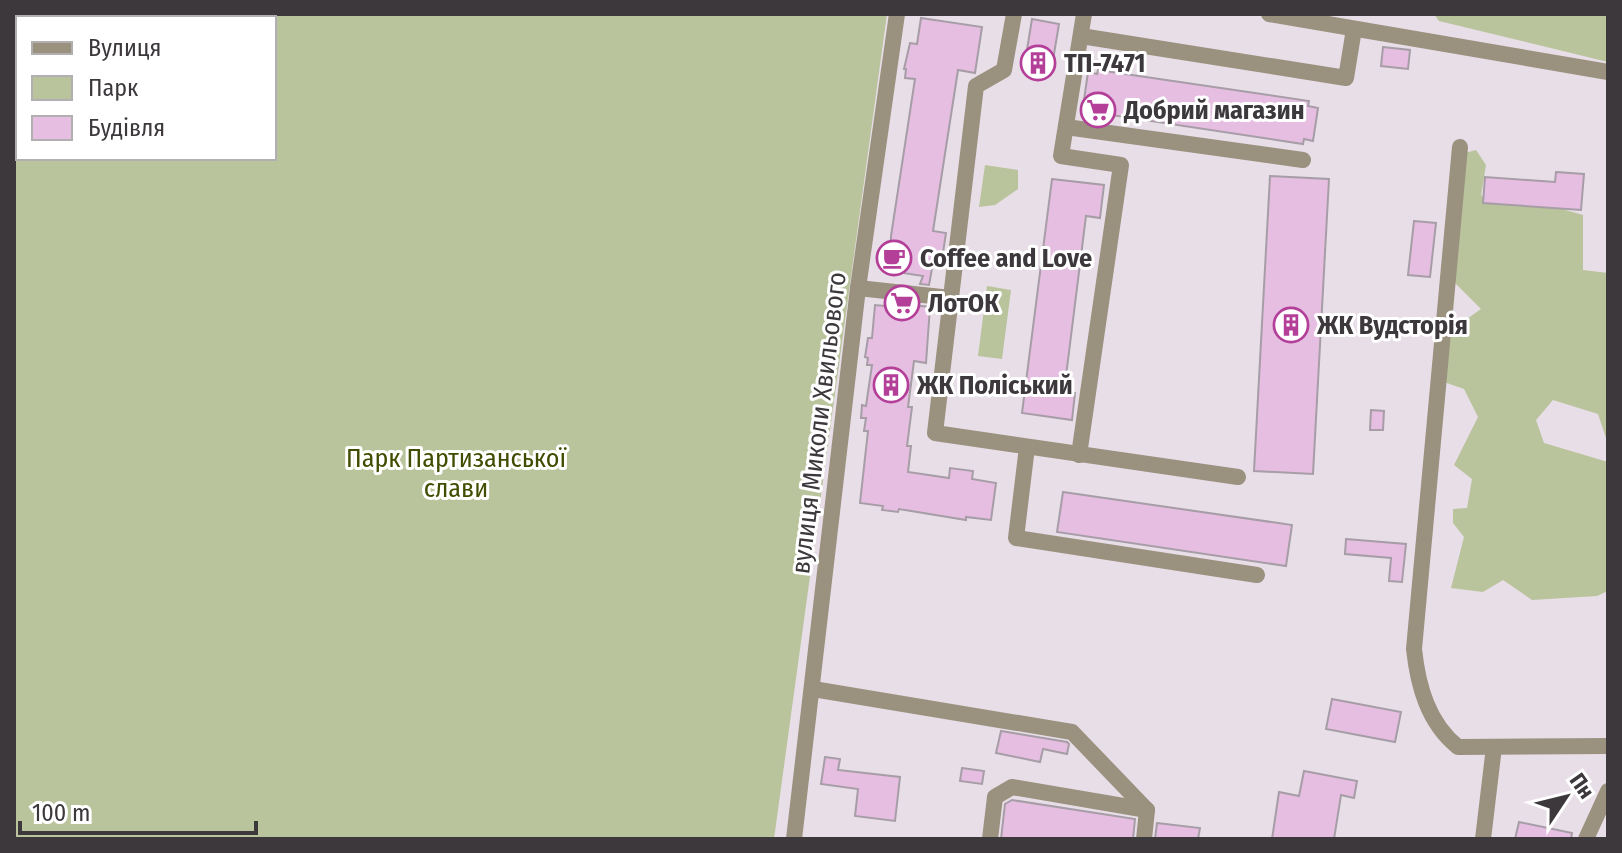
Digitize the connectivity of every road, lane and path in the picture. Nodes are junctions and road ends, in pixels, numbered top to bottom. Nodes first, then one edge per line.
1 (897, 14) edge
2 (1014, 14) edge
3 (1084, 14) edge
4 (1269, 14) edge
5 (1354, 29) junction
6 (1081, 36) junction
7 (1608, 72) edge
8 (1066, 127) junction
9 (1460, 147) dead end
10 (1303, 160) dead end
11 (858, 288) junction
12 (951, 298) junction
13 (1027, 447) junction
14 (1079, 455) junction
15 (1238, 477) dead end
16 (1257, 575) dead end
17 (813, 689) junction
18 (1608, 746) edge
19 (1494, 747) junction
20 (1608, 791) edge
21 (1147, 810) junction
22 (794, 839) edge
23 (990, 839) edge
24 (1144, 839) edge
25 (1483, 839) edge
26 (1586, 839) edge

1 - 11 street, вулиця Миколи Хвильового
2 - 12 street
3 - 6 street
4 - 5 street
5 - 6 street
5 - 7 street
6 - 8 street
8 - 10 street
8 - 14 street
9 - 19 street
11 - 12 street
11 - 17 street, вулиця Миколи Хвильового
12 - 13 street
13 - 14 street
13 - 16 street
14 - 15 street
17 - 21 street
17 - 22 street, вулиця Миколи Хвильового
18 - 19 street
19 - 25 street
20 - 26 street
21 - 23 street
21 - 24 street

